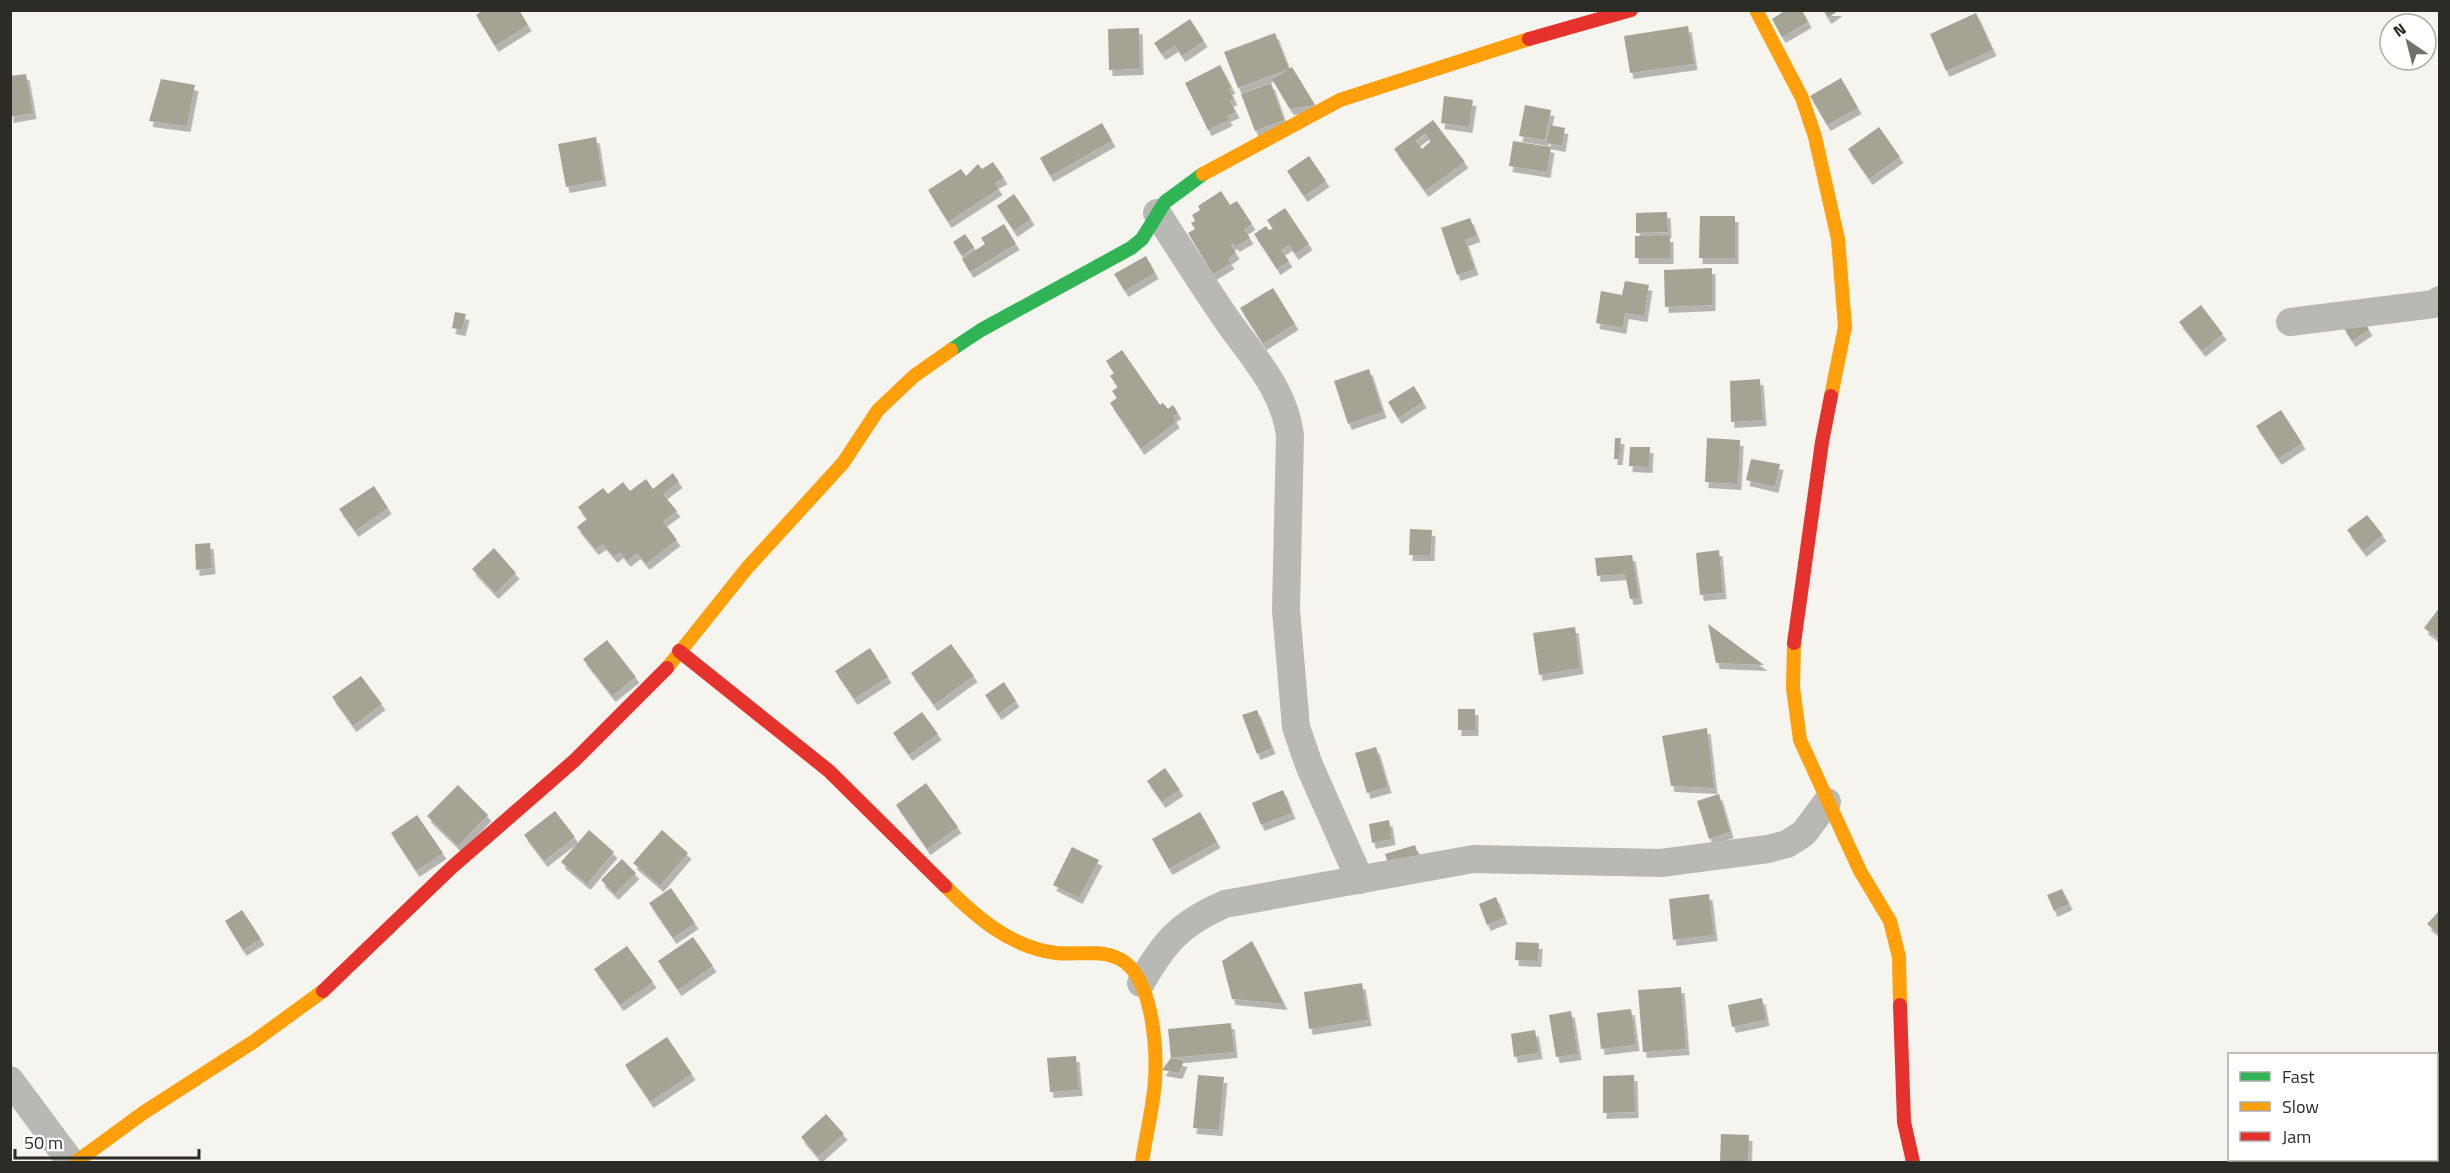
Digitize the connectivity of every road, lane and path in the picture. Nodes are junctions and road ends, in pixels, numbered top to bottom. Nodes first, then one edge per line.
1 (1631, 10) edge
2 (1756, 10) edge
3 (1157, 213) junction
4 (2439, 300) edge
5 (2290, 322) dead end
6 (679, 651) junction
7 (1827, 802) junction
8 (1360, 880) junction
9 (1141, 983) junction
10 (10, 1080) edge
11 (71, 1162) edge
12 (76, 1162) edge
13 (1142, 1162) edge
14 (1913, 1162) edge

1 - 3 street
2 - 7 street
3 - 6 street
3 - 8 street
4 - 5 street
6 - 9 street
6 - 12 street
7 - 8 street
7 - 14 street
8 - 9 street
9 - 13 street
10 - 11 street

